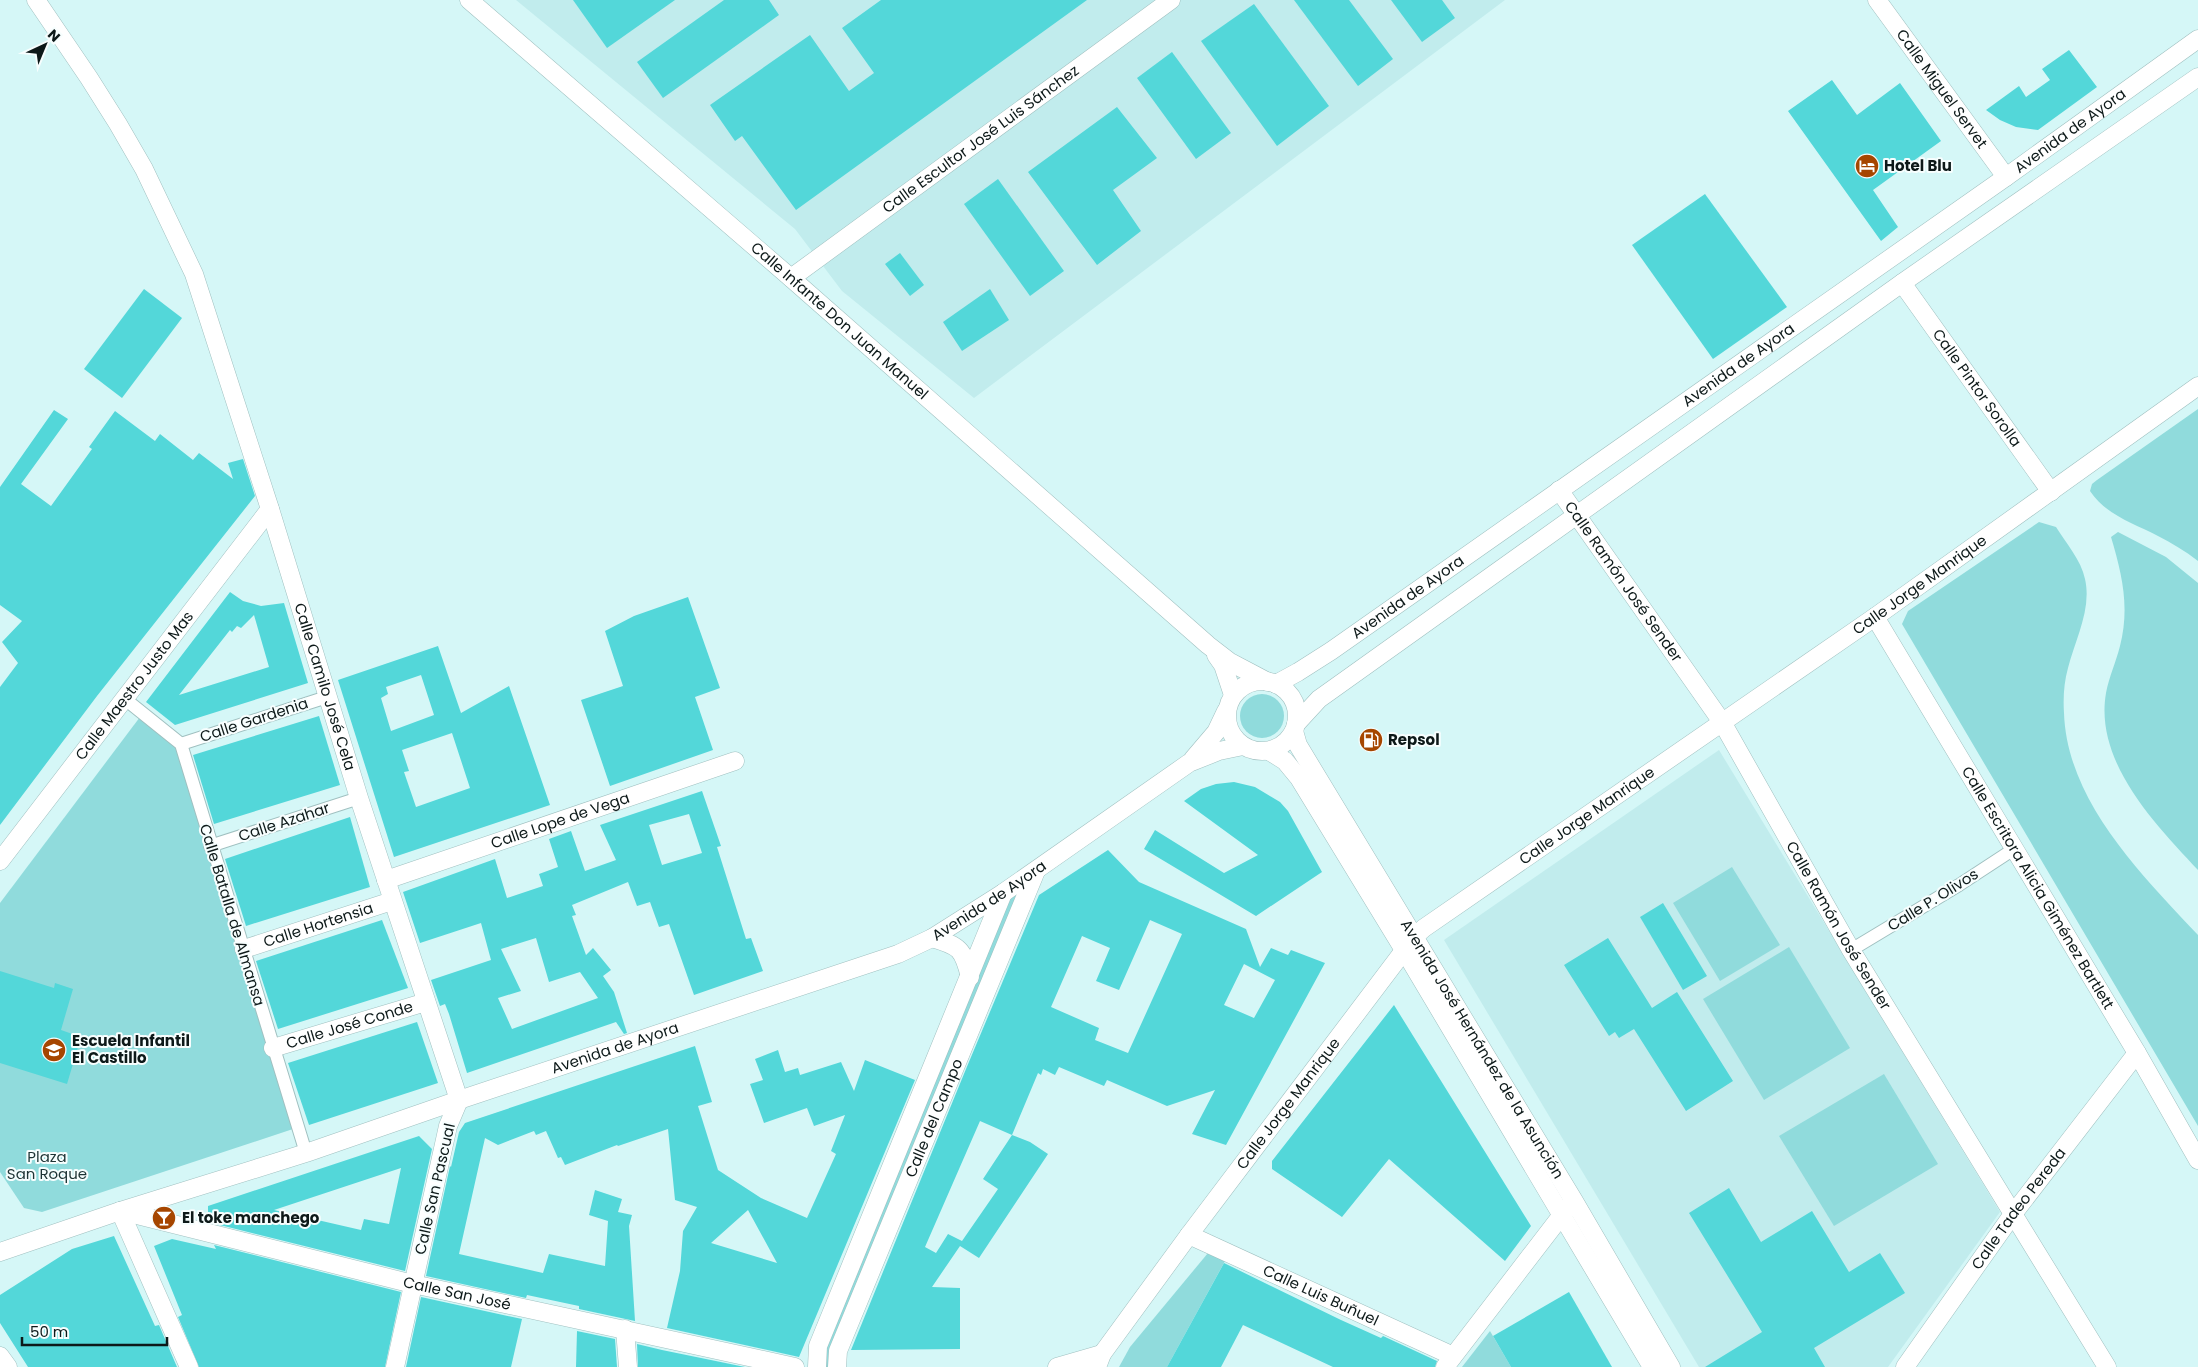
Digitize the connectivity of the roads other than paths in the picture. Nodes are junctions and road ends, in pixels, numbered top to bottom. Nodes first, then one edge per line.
1 (36, 0) edge
2 (1172, 0) edge
3 (1877, 0) edge
4 (478, 2) edge
5 (2198, 39) edge
6 (2198, 77) edge
7 (2006, 177) junction
8 (1906, 247) junction
9 (1922, 270) junction
10 (791, 278) junction
11 (1860, 279) junction
12 (1902, 283) junction
13 (1877, 302) junction
14 (2198, 386) edge
15 (1559, 490) junction
16 (2051, 492) junction
17 (270, 509) junction
18 (1577, 516) junction
19 (1875, 617) junction
20 (1208, 644) junction
21 (1272, 683) junction
22 (327, 697) junction
23 (125, 699) junction
24 (1230, 702) junction
25 (1722, 722) junction
26 (1295, 728) junction
27 (181, 744) junction
28 (1243, 746) junction
29 (1269, 751) junction
30 (735, 762) dead end
31 (1189, 763) junction
32 (359, 798) junction
33 (210, 846) junction
34 (2014, 849) junction
35 (0, 861) edge
36 (1036, 871) junction
37 (386, 880) junction
38 (1004, 893) junction
39 (392, 901) junction
40 (1414, 936) junction
41 (932, 938) junction
42 (244, 949) junction
43 (1404, 950) junction
44 (1851, 950) junction
45 (970, 976) junction
46 (426, 1002) junction
47 (273, 1048) junction
48 (2136, 1053) junction
49 (459, 1100) junction
50 (306, 1153) junction
51 (2198, 1160) edge
52 (1574, 1201) junction
53 (120, 1211) junction
54 (1560, 1214) junction
55 (2013, 1214) junction
56 (1189, 1235) junction
57 (0, 1252) edge
58 (413, 1284) junction
59 (625, 1329) junction
60 (0, 1356) edge
61 (1100, 1360) edge
62 (1449, 1361) edge
63 (8, 1367) edge
64 (189, 1367) edge
65 (395, 1367) edge
66 (628, 1367) edge
67 (795, 1367) edge
68 (817, 1367) edge
69 (837, 1367) edge
70 (1056, 1367) edge
71 (1652, 1367) edge
72 (1672, 1367) edge
73 (1905, 1367) edge
74 (2107, 1367) edge

1 - 17 street, Calle Camilo José Cela
2 - 10 street, Calle Escultor José Luis Sánchez
3 - 7 street, Calle Miguel Servet
4 - 10 street, Calle Infante Don Juan Manuel
5 - 7 street, Avenida de Ayora
6 - 9 street, Avenida de Ayora
7 - 8 street, Avenida de Ayora
8 - 9 street
8 - 11 street, Avenida de Ayora
9 - 12 street, Avenida de Ayora
10 - 20 street, Calle Infante Don Juan Manuel
11 - 13 street
11 - 15 street, Avenida de Ayora
12 - 13 street, Avenida de Ayora
12 - 16 street, Calle Pintor Sorolla
13 - 18 street, Avenida de Ayora
14 - 16 street, Calle Jorge Manrique
15 - 18 street, Calle Ramón José Sender
15 - 21 street, Avenida de Ayora
16 - 19 street, Calle Jorge Manrique
17 - 22 street, Calle Camilo José Cela
17 - 23 street, Calle Maestro Justo Mas
18 - 25 street, Calle Ramón José Sender
18 - 26 street, Avenida de Ayora
19 - 25 street, Calle Jorge Manrique
19 - 34 street, Calle Escritora Alicia Giménez Bartlett
20 - 21 street, Calle Infante Don Juan Manuel
20 - 24 street, Calle Infante Don Juan Manuel
21 - 24 street
21 - 26 street
22 - 27 street, Calle Gardenia
22 - 32 street, Calle Camilo José Cela
23 - 27 street
23 - 35 street, Calle Maestro Justo Mas
24 - 28 street
24 - 31 street, Avenida de Ayora
25 - 40 street, Calle Jorge Manrique
25 - 44 street, Calle Ramón José Sender
26 - 29 street
26 - 40 street, Avenida José Hernández de la Asunción
27 - 33 street, Calle Batalla de Almansa
28 - 29 street
28 - 31 street, Avenida de Ayora
29 - 43 street, Avenida José Hernández de la Asunción
30 - 37 street, Calle Lope de Vega
31 - 36 street, Avenida de Ayora
32 - 33 street, Calle Azahar
32 - 37 street, Calle Camilo José Cela
33 - 42 street, Calle Batalla de Almansa
34 - 44 street, Calle P. Olivos
34 - 48 street, Calle Escritora Alicia Giménez Bartlett
36 - 38 street, Avenida de Ayora
36 - 69 street, Calle del Campo
37 - 39 street, Calle Camilo José Cela
38 - 41 street, Avenida de Ayora
38 - 45 street, Calle del Campo
39 - 42 street, Calle Hortensia
39 - 46 street, Calle Camilo José Cela
40 - 43 street, Calle Jorge Manrique
40 - 52 street, Avenida José Hernández de la Asunción
41 - 45 street
41 - 49 street, Avenida de Ayora
42 - 47 street, Calle Batalla de Almansa
43 - 54 street, Avenida José Hernández de la Asunción
43 - 56 street, Calle Jorge Manrique
44 - 55 street, Calle Ramón José Sender
45 - 68 street, Calle del Campo
46 - 47 street, Calle José Conde
46 - 49 street, Calle Camilo José Cela
47 - 50 street, Calle Batalla de Almansa
48 - 51 street, Calle Escritora Alicia Giménez Bartlett
48 - 55 street, Calle Tadeo Pereda
49 - 50 street, Avenida de Ayora
49 - 58 street, Calle San Pascual
50 - 53 street, Avenida de Ayora
52 - 54 street
52 - 72 street, Avenida José Hernández de la Asunción
53 - 57 street, Avenida de Ayora
53 - 58 street, Calle San José
53 - 64 street
54 - 62 street
54 - 71 street, Avenida José Hernández de la Asunción
55 - 73 street, Calle Tadeo Pereda
55 - 74 street, Calle Ramón José Sender
56 - 61 street, Calle Jorge Manrique
56 - 62 street, Calle Luis Buñuel
58 - 59 street, Calle San José
58 - 65 street, Calle San Pascual
59 - 66 street
59 - 67 street, Calle San José
60 - 63 street
61 - 70 street

